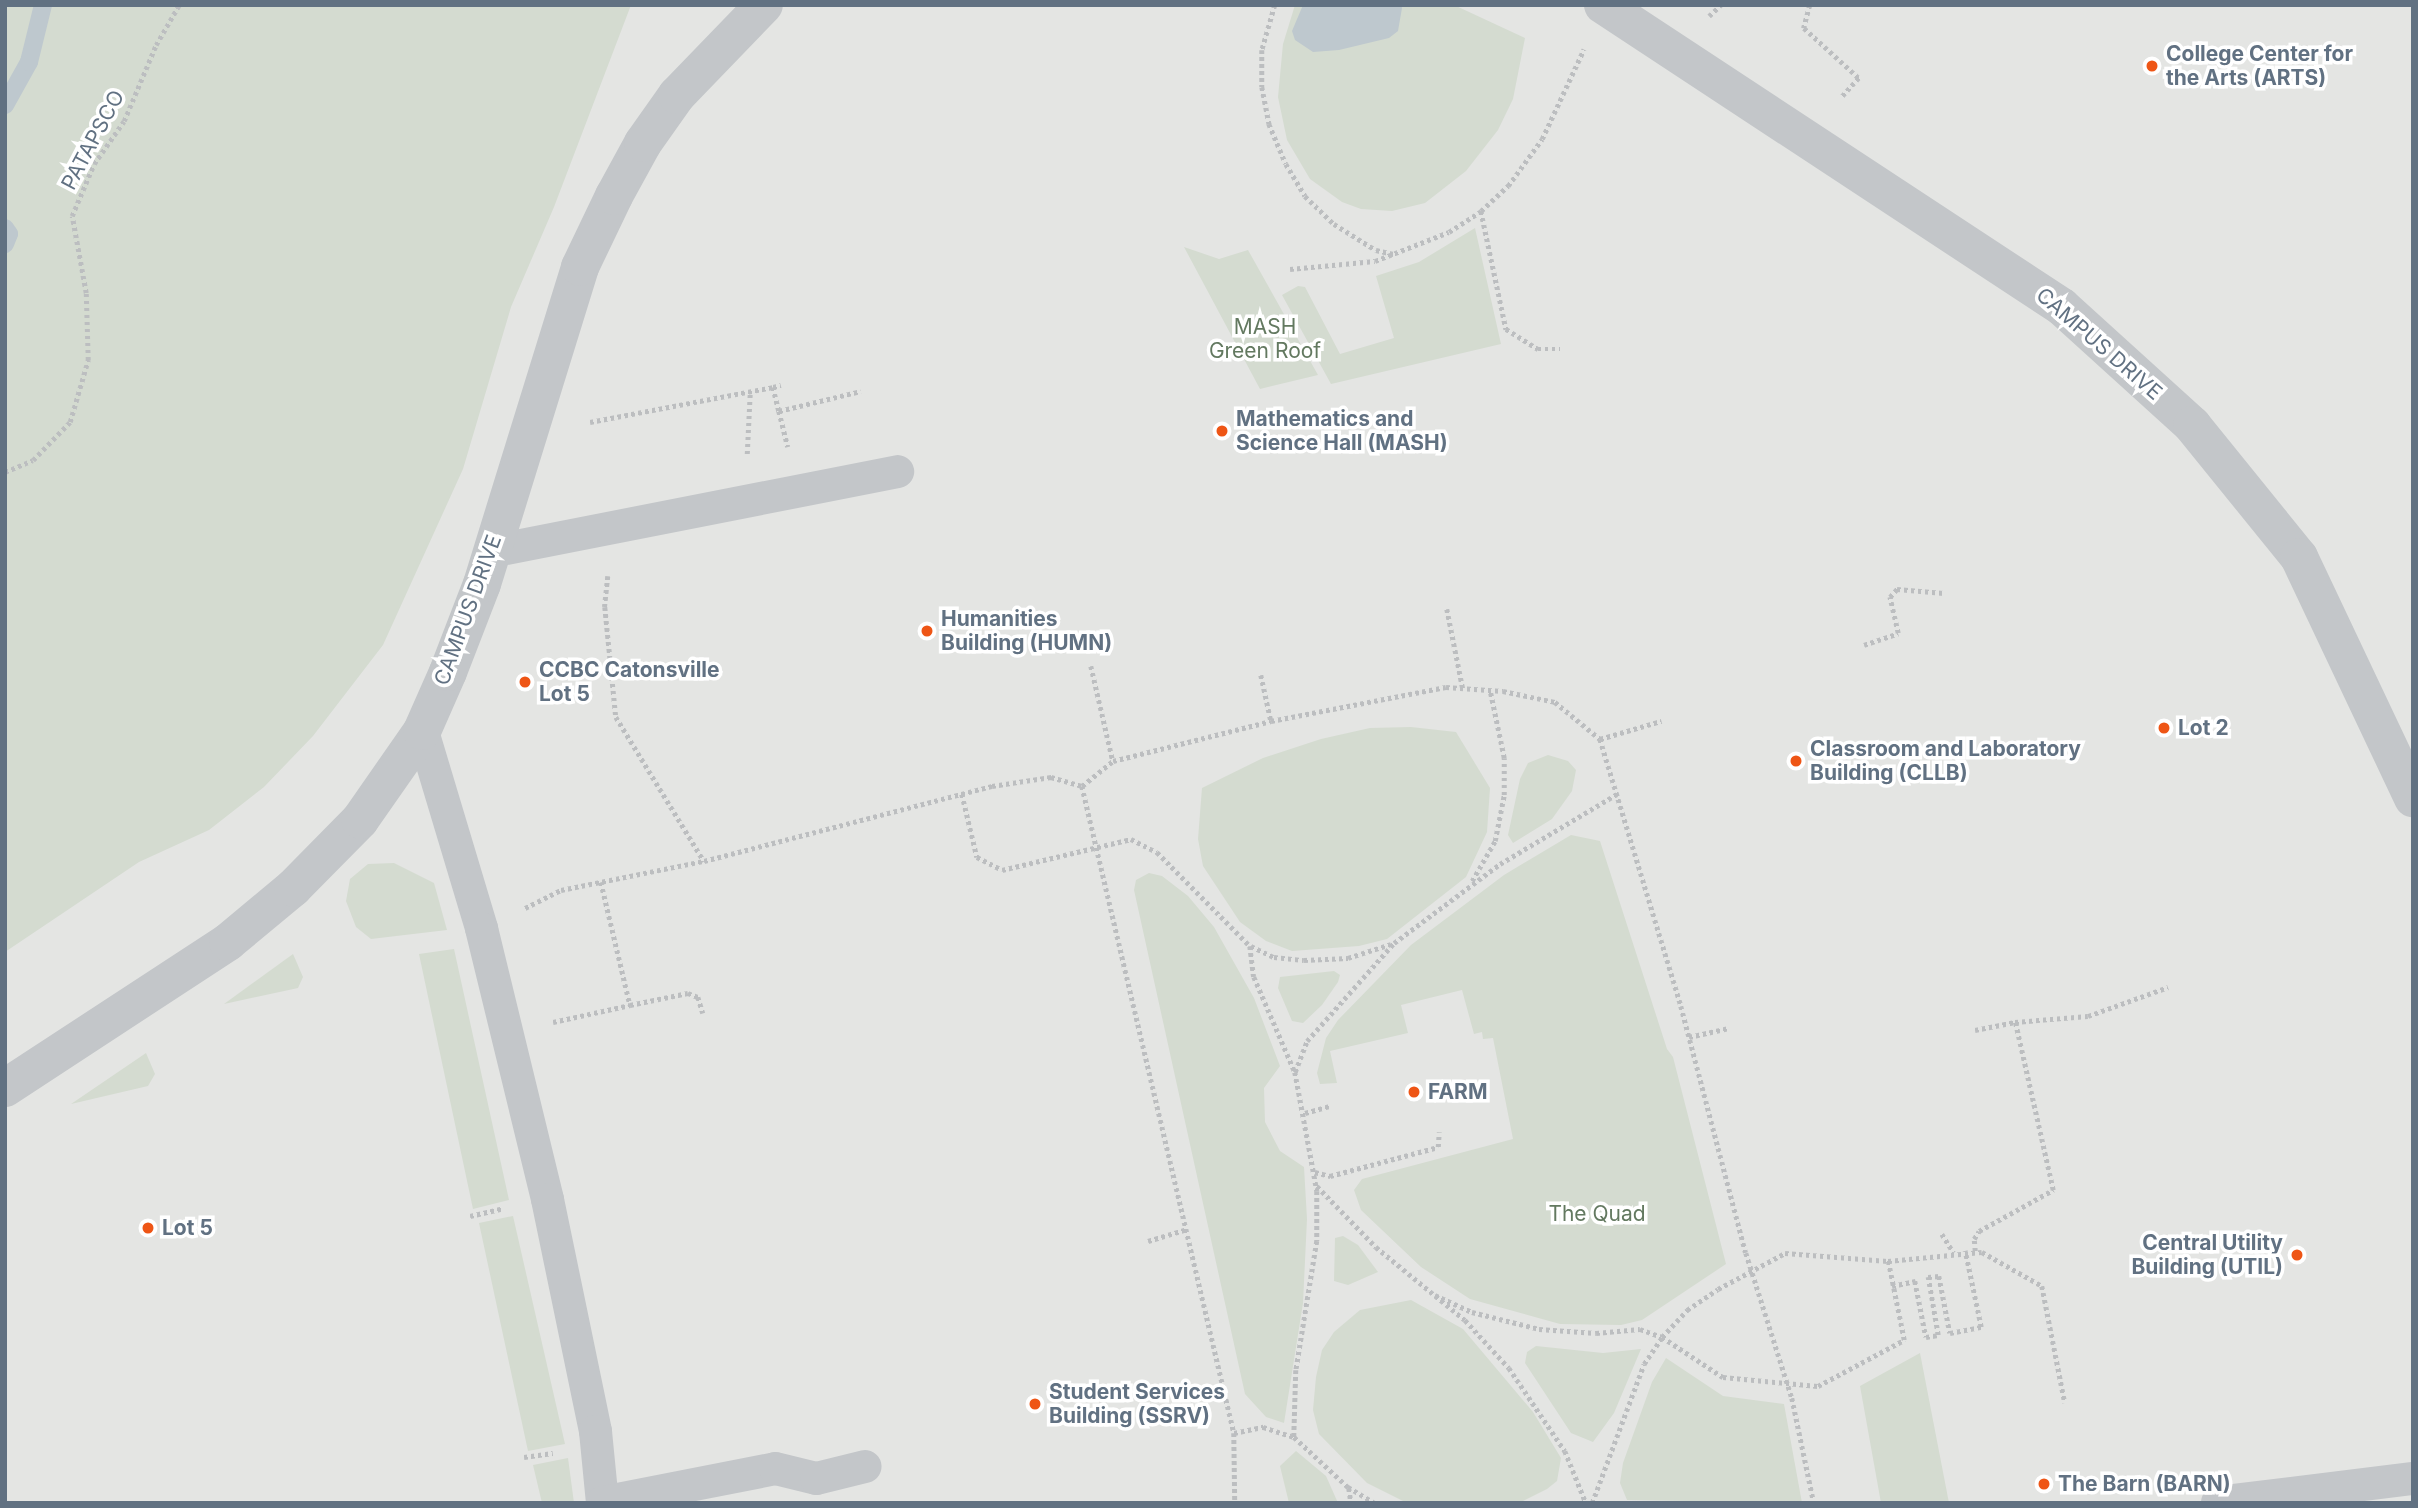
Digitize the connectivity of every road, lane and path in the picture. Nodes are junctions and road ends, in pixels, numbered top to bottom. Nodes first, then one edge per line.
1 (179, 5) edge
2 (764, 5) edge
3 (1275, 5) edge
4 (1602, 5) edge
5 (1721, 5) edge
6 (1810, 5) edge
7 (1708, 17) dead end
8 (1589, 42) dead end
9 (1842, 97) dead end
10 (1481, 211) junction
11 (1395, 255) junction
12 (1290, 270) dead end
13 (1560, 349) dead end
14 (781, 385) dead end
15 (773, 387) junction
16 (861, 391) dead end
17 (750, 392) junction
18 (779, 411) junction
19 (590, 422) dead end
20 (789, 450) dead end
21 (747, 460) dead end
22 (897, 471) dead end
23 (5, 472) edge
24 (490, 551) junction
25 (609, 570) dead end
26 (1944, 593) dead end
27 (1447, 609) dead end
28 (1864, 645) dead end
29 (1091, 666) dead end
30 (1261, 675) dead end
31 (1464, 689) junction
32 (1490, 691) junction
33 (1271, 721) junction
34 (1661, 721) dead end
35 (422, 731) junction
36 (1600, 739) junction
37 (1113, 761) junction
38 (1082, 786) junction
39 (962, 794) junction
40 (1617, 794) junction
41 (2413, 798) edge
42 (1099, 848) junction
43 (704, 861) junction
44 (601, 882) junction
45 (1472, 883) junction
46 (538, 897) dead end
47 (1394, 943) junction
48 (1250, 946) junction
49 (2168, 987) dead end
50 (630, 1004) junction
51 (703, 1013) dead end
52 (2015, 1021) junction
53 (548, 1024) dead end
54 (1729, 1028) dead end
55 (1975, 1030) dead end
56 (1689, 1037) junction
57 (1295, 1072) junction
58 (5, 1088) edge
59 (1330, 1107) dead end
60 (1305, 1113) junction
61 (1439, 1132) dead end
62 (1315, 1172) junction
63 (1316, 1186) junction
64 (509, 1207) dead end
65 (470, 1216) dead end
66 (1185, 1230) junction
67 (1942, 1234) dead end
68 (1148, 1241) dead end
69 (1965, 1251) junction
70 (1975, 1251) junction
71 (1954, 1253) junction
72 (1888, 1261) junction
73 (1752, 1269) junction
74 (1892, 1286) junction
75 (1435, 1295) junction
76 (1662, 1337) junction
77 (1787, 1382) junction
78 (2065, 1403) dead end
79 (1234, 1433) junction
80 (1294, 1437) junction
81 (556, 1452) dead end
82 (524, 1457) dead end
83 (865, 1466) dead end
84 (2413, 1478) edge
85 (1348, 1487) junction
86 (602, 1502) edge
87 (2217, 1502) edge
88 (1235, 1503) edge
89 (1351, 1503) edge
90 (1375, 1503) edge
91 (1586, 1503) edge
92 (1592, 1503) edge
93 (1814, 1503) edge

1 - 23 path, PATAPSCO
2 - 24 street, CAMPUS DRIVE
3 - 11 path
4 - 41 street, CAMPUS DRIVE
5 - 7 path
6 - 9 path
8 - 10 path
10 - 11 path
10 - 13 path
11 - 12 path
14 - 15 path
15 - 17 path
15 - 18 path
16 - 18 path
17 - 19 path
17 - 21 path
18 - 20 path
22 - 24 lane
24 - 35 street, CAMPUS DRIVE
25 - 43 path
26 - 28 path
27 - 31 path
29 - 37 path
30 - 33 path
31 - 32 path
31 - 33 path
32 - 36 path
32 - 45 path
33 - 37 path
34 - 36 path
35 - 58 street, CAMPUS DRIVE
35 - 86 lane
36 - 40 path
37 - 38 path
38 - 39 path
38 - 42 path
39 - 42 path
39 - 43 path
40 - 45 path
40 - 56 path
42 - 48 path
42 - 66 path
43 - 44 path
44 - 46 path
44 - 50 path
45 - 47 path
47 - 48 path
47 - 57 path
48 - 57 path
49 - 52 path
50 - 51 path
50 - 53 path
52 - 55 path
52 - 70 path
54 - 56 path
56 - 73 path
57 - 60 path
59 - 60 path
60 - 62 path
61 - 62 path
62 - 63 path
63 - 75 path
63 - 80 path
64 - 65 path
66 - 68 path
66 - 79 path
67 - 71 path
69 - 70 path
69 - 71 path
69 - 74 path
70 - 78 path
71 - 72 path
72 - 73 path
72 - 74 path
73 - 76 path
73 - 77 path
74 - 77 path
75 - 76 path
75 - 91 path
76 - 77 path
76 - 92 path
77 - 93 path
79 - 80 path
79 - 88 path
80 - 85 path
81 - 82 path
83 - 86 lane
84 - 87 lane
85 - 89 path
85 - 90 path

